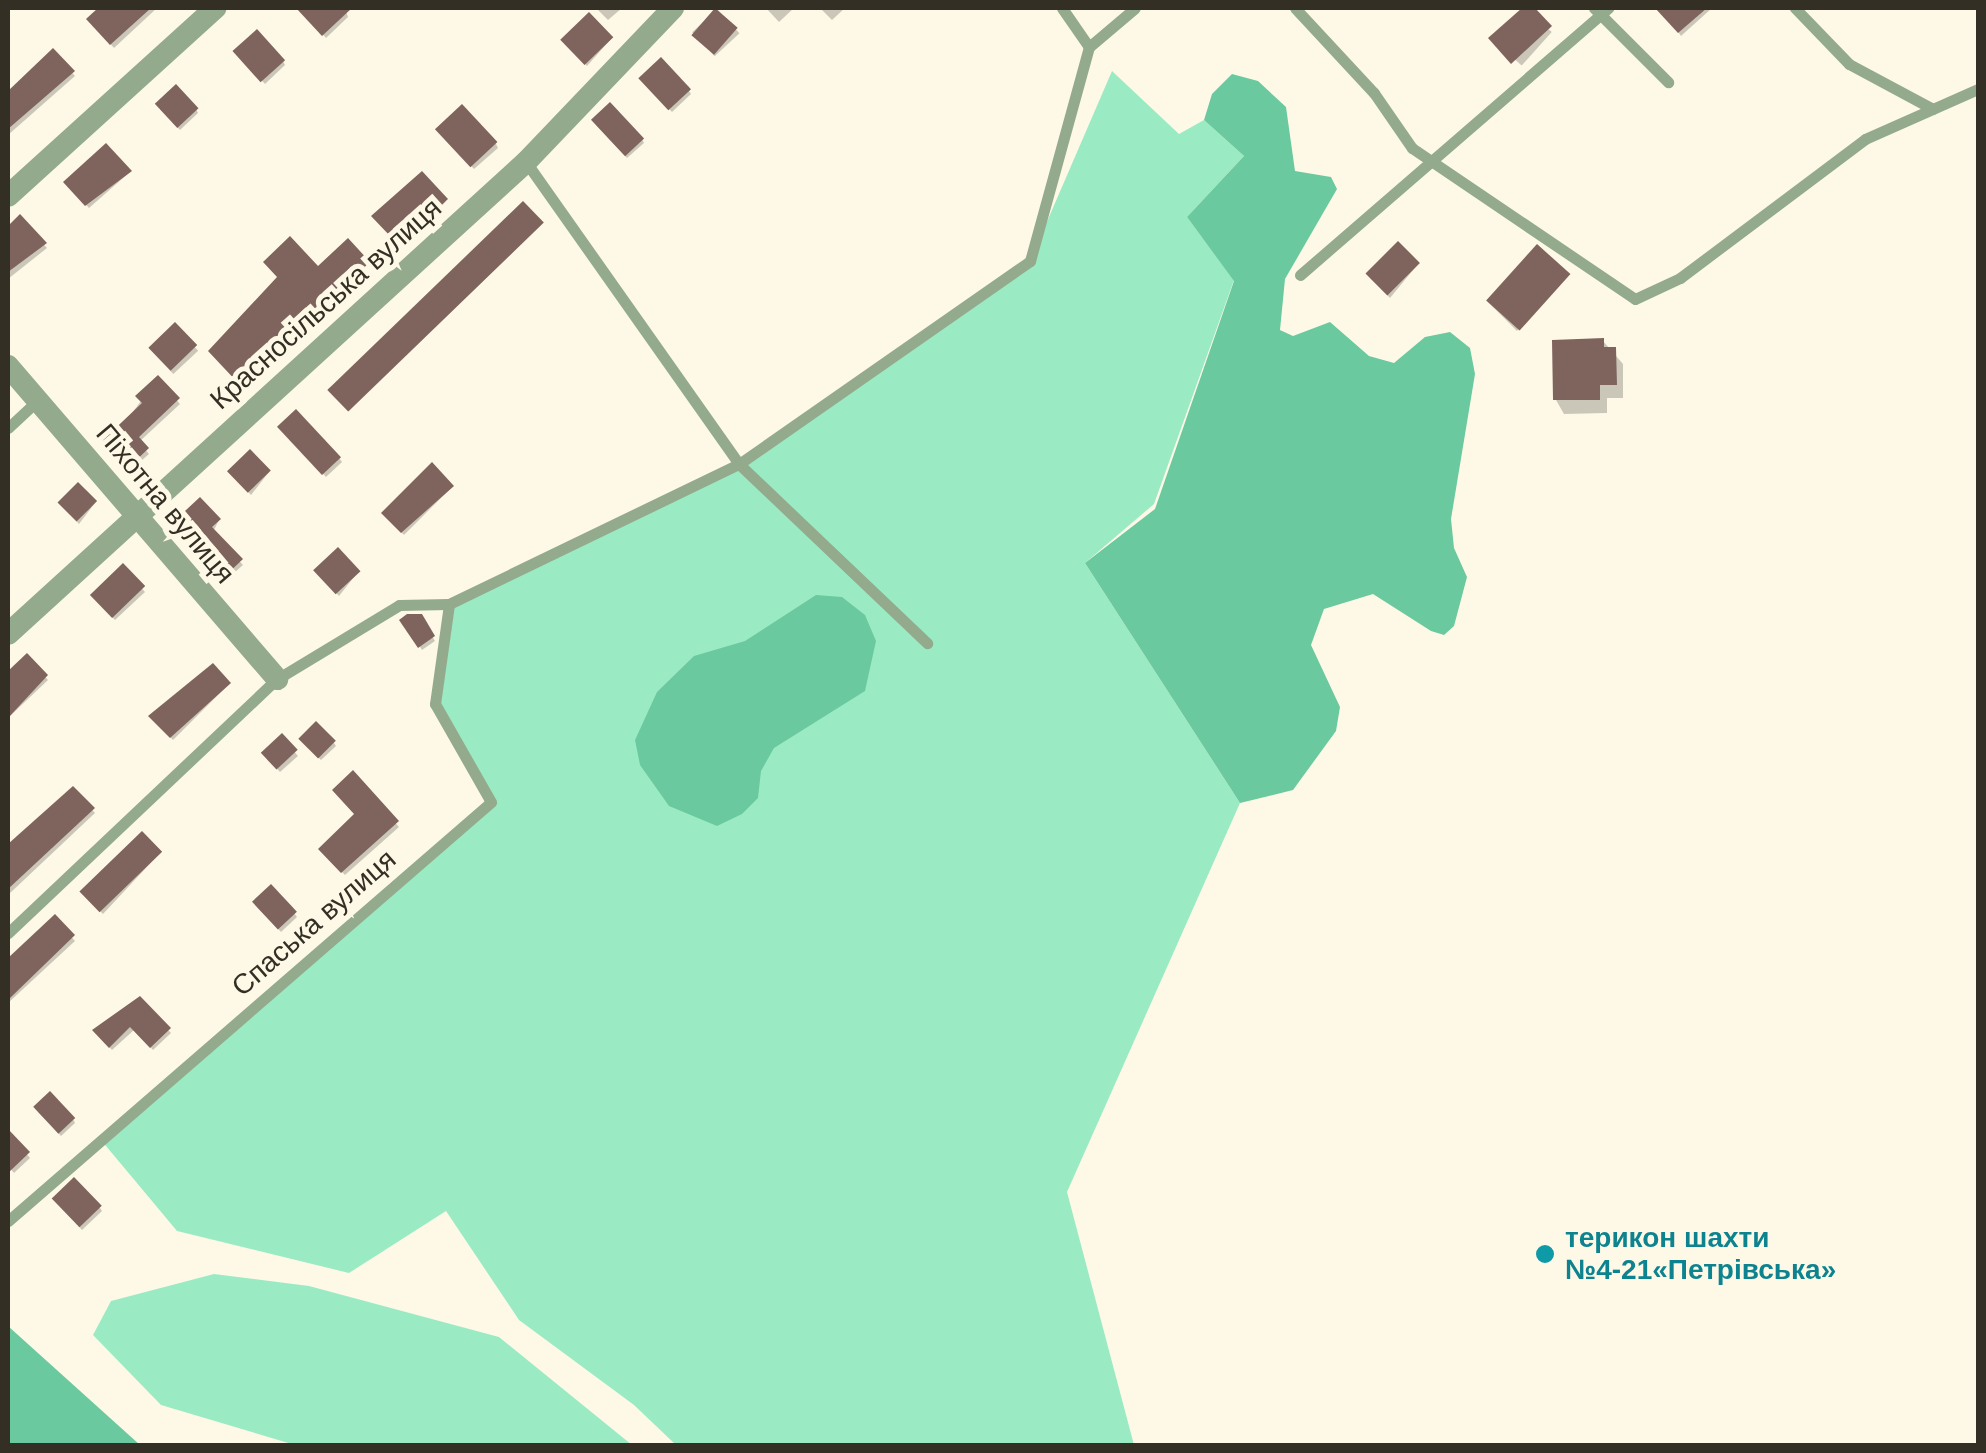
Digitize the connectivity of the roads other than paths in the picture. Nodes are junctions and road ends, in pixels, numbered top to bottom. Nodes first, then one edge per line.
1 (216, 8) edge
2 (673, 8) edge
3 (1062, 8) edge
4 (1135, 8) edge
5 (1295, 8) edge
6 (1795, 8) edge
7 (1601, 10) edge
8 (1089, 47) junction
9 (1668, 82) dead end
10 (1978, 88) edge
11 (1933, 109) junction
12 (526, 162) junction
13 (8, 196) edge
14 (1300, 275) dead end
15 (8, 366) edge
16 (38, 400) junction
17 (8, 428) edge
18 (739, 464) junction
19 (136, 518) junction
20 (449, 604) junction
21 (8, 634) edge
22 (926, 643) dead end
23 (277, 680) junction
24 (8, 933) edge
25 (8, 1221) edge

1 - 13 street
2 - 12 street, Красносільська вулиця
3 - 8 lane
4 - 8 lane
5 - 11 lane
6 - 11 lane
7 - 9 lane
7 - 14 lane
8 - 18 lane
10 - 11 lane
12 - 18 lane
12 - 19 street, Красносільська вулиця
15 - 16 street, Піхотна вулиця
16 - 17 lane
16 - 19 street, Піхотна вулиця
18 - 20 lane
18 - 22 lane
19 - 21 street, Красносільська вулиця
19 - 23 street, Піхотна вулиця
20 - 23 lane
20 - 25 lane, Спаська вулиця
23 - 24 lane

